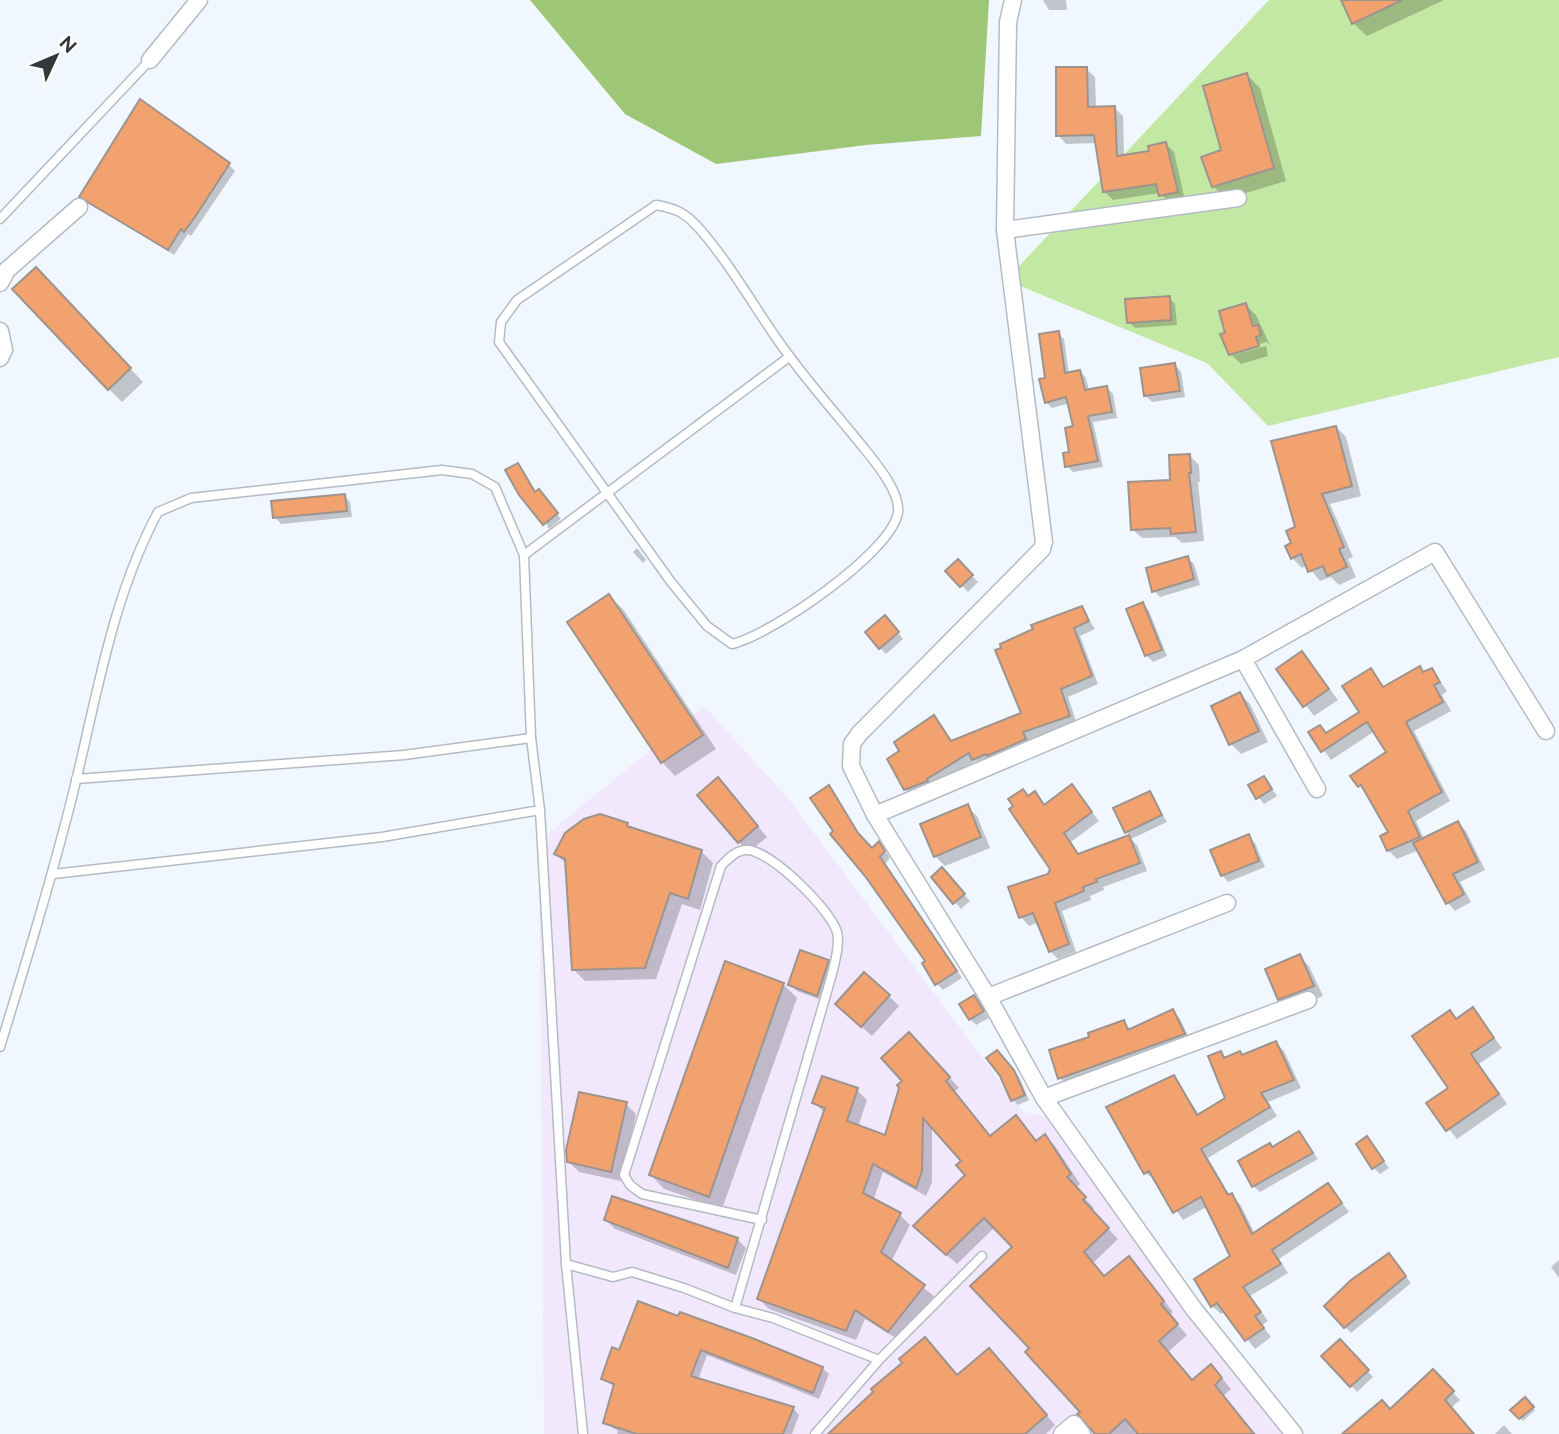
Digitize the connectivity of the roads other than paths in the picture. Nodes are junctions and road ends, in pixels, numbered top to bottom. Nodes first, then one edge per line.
1 (199, 0) edge
2 (1013, 0) edge
3 (150, 60) joint
4 (1238, 198) dead end
5 (79, 207) dead end
6 (0, 219) edge
7 (1005, 230) junction
8 (0, 283) edge
9 (0, 331) edge
10 (789, 357) junction
11 (0, 358) edge
12 (609, 494) junction
13 (524, 555) junction
14 (1243, 659) junction
15 (1546, 731) dead end
16 (531, 738) junction
17 (76, 779) junction
18 (1317, 789) dead end
19 (540, 810) junction
20 (876, 815) junction
21 (53, 874) junction
22 (1227, 904) dead end
23 (988, 997) junction
24 (1308, 1000) dead end
25 (0, 1047) edge
26 (1044, 1097) junction
27 (762, 1220) junction
28 (982, 1256) dead end
29 (566, 1264) junction
30 (735, 1308) junction
31 (879, 1360) junction
32 (583, 1434) edge
33 (815, 1434) edge
34 (1062, 1434) edge
35 (1082, 1434) edge
36 (1294, 1434) edge

1 - 3 street
2 - 7 street
3 - 6 lane
4 - 7 street
5 - 8 street
7 - 20 street
9 - 11 street
10 - 12 lane
10 - 12 lane
10 - 12 lane
12 - 13 lane
13 - 16 lane
13 - 17 lane
14 - 15 street
14 - 18 street
14 - 20 street
16 - 17 lane
16 - 19 lane
17 - 21 lane
19 - 21 lane
19 - 29 lane
20 - 23 street
21 - 25 lane
22 - 23 street
23 - 26 street
24 - 26 street
26 - 36 street
27 - 27 lane
27 - 30 lane
28 - 31 lane
29 - 30 lane
29 - 32 lane
30 - 31 lane
31 - 33 lane
34 - 35 street

